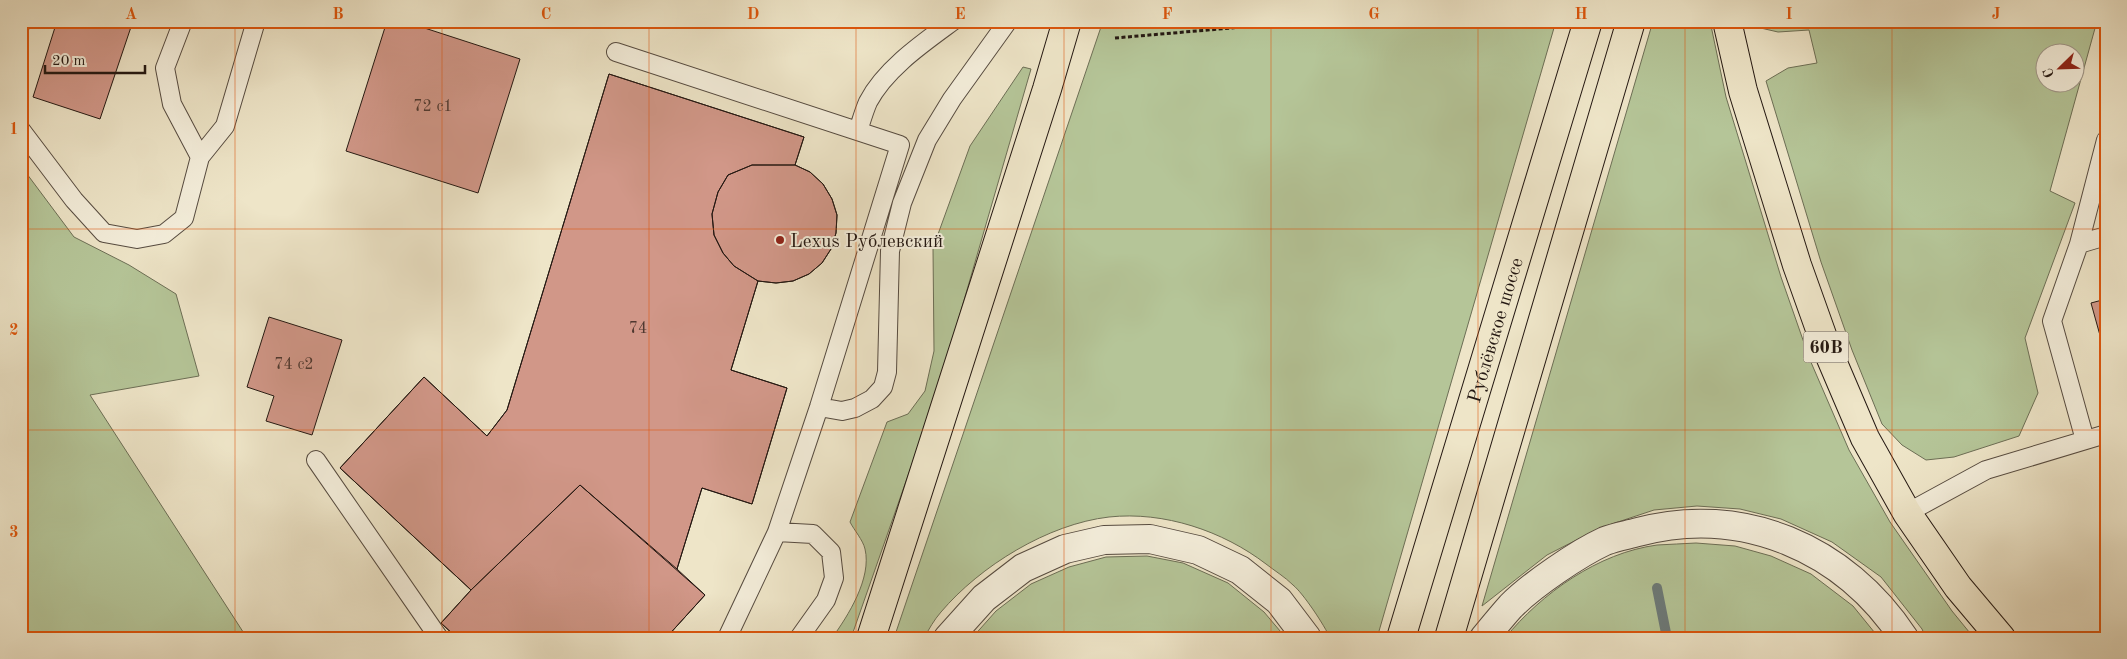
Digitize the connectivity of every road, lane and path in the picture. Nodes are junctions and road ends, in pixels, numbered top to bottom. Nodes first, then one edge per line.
1 (183, 21) edge
2 (256, 21) edge
3 (952, 21) edge
4 (1008, 21) edge
5 (1067, 21) edge
6 (1272, 21) edge
7 (1588, 21) edge
8 (1631, 21) edge
9 (1727, 21) edge
10 (1114, 38) dead end
11 (616, 52) dead end
12 (21, 130) edge
13 (858, 131) junction
14 (2106, 140) edge
15 (200, 157) junction
16 (2106, 236) edge
17 (2079, 244) junction
18 (819, 407) junction
19 (2106, 434) edge
20 (2085, 440) junction
21 (316, 460) dead end
22 (1907, 513) junction
23 (777, 532) junction
24 (438, 638) edge
25 (728, 638) edge
26 (799, 638) edge
27 (871, 638) edge
28 (948, 638) edge
29 (1307, 638) edge
30 (1401, 638) edge
31 (1449, 638) edge
32 (1484, 638) edge
33 (1904, 638) edge
34 (2001, 638) edge

1 - 15 lane
2 - 15 lane
3 - 13 lane
4 - 18 lane
5 - 27 main road
6 - 10 path
7 - 30 main road, Рублёвское шоссе
8 - 31 main road
9 - 22 main road, 60B
11 - 13 lane
12 - 15 lane
13 - 18 lane
14 - 17 lane
16 - 17 lane
17 - 20 lane
18 - 23 lane
19 - 20 lane
20 - 22 lane
21 - 24 lane
22 - 34 main road, 60B
23 - 25 lane
23 - 26 lane
28 - 29 street
32 - 33 street

